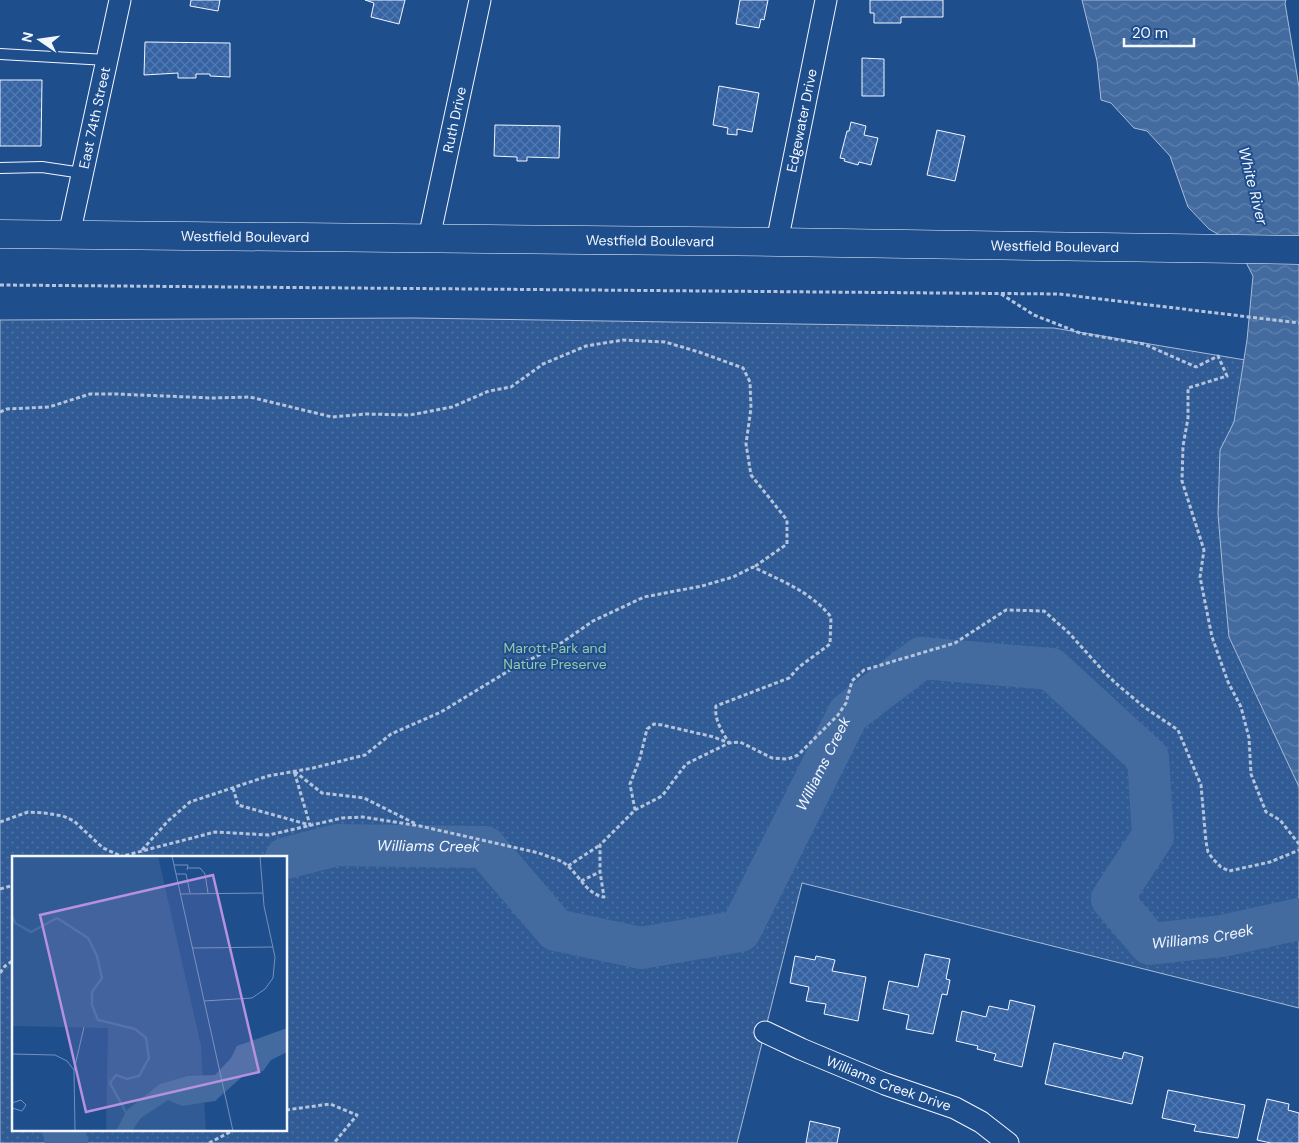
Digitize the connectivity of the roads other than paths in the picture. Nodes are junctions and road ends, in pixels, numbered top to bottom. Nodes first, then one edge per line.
1 (120, 0) edge
2 (480, 0) edge
3 (826, 0) edge
4 (0, 54) edge
5 (107, 60) junction
6 (0, 168) edge
7 (82, 173) junction
8 (0, 234) edge
9 (68, 235) junction
10 (429, 238) junction
11 (777, 242) junction
12 (1299, 250) edge
13 (765, 1032) dead end
14 (1008, 1143) edge

1 - 5 street, East 74th Street
2 - 10 street, Ruth Drive
3 - 11 street, Edgewater Drive
4 - 5 lane
5 - 7 street, East 74th Street
6 - 7 lane
7 - 9 street, East 74th Street
8 - 9 street, Westfield Boulevard
9 - 10 street, Westfield Boulevard
10 - 11 street, Westfield Boulevard
11 - 12 street, Westfield Boulevard
13 - 14 street, Williams Creek Drive

